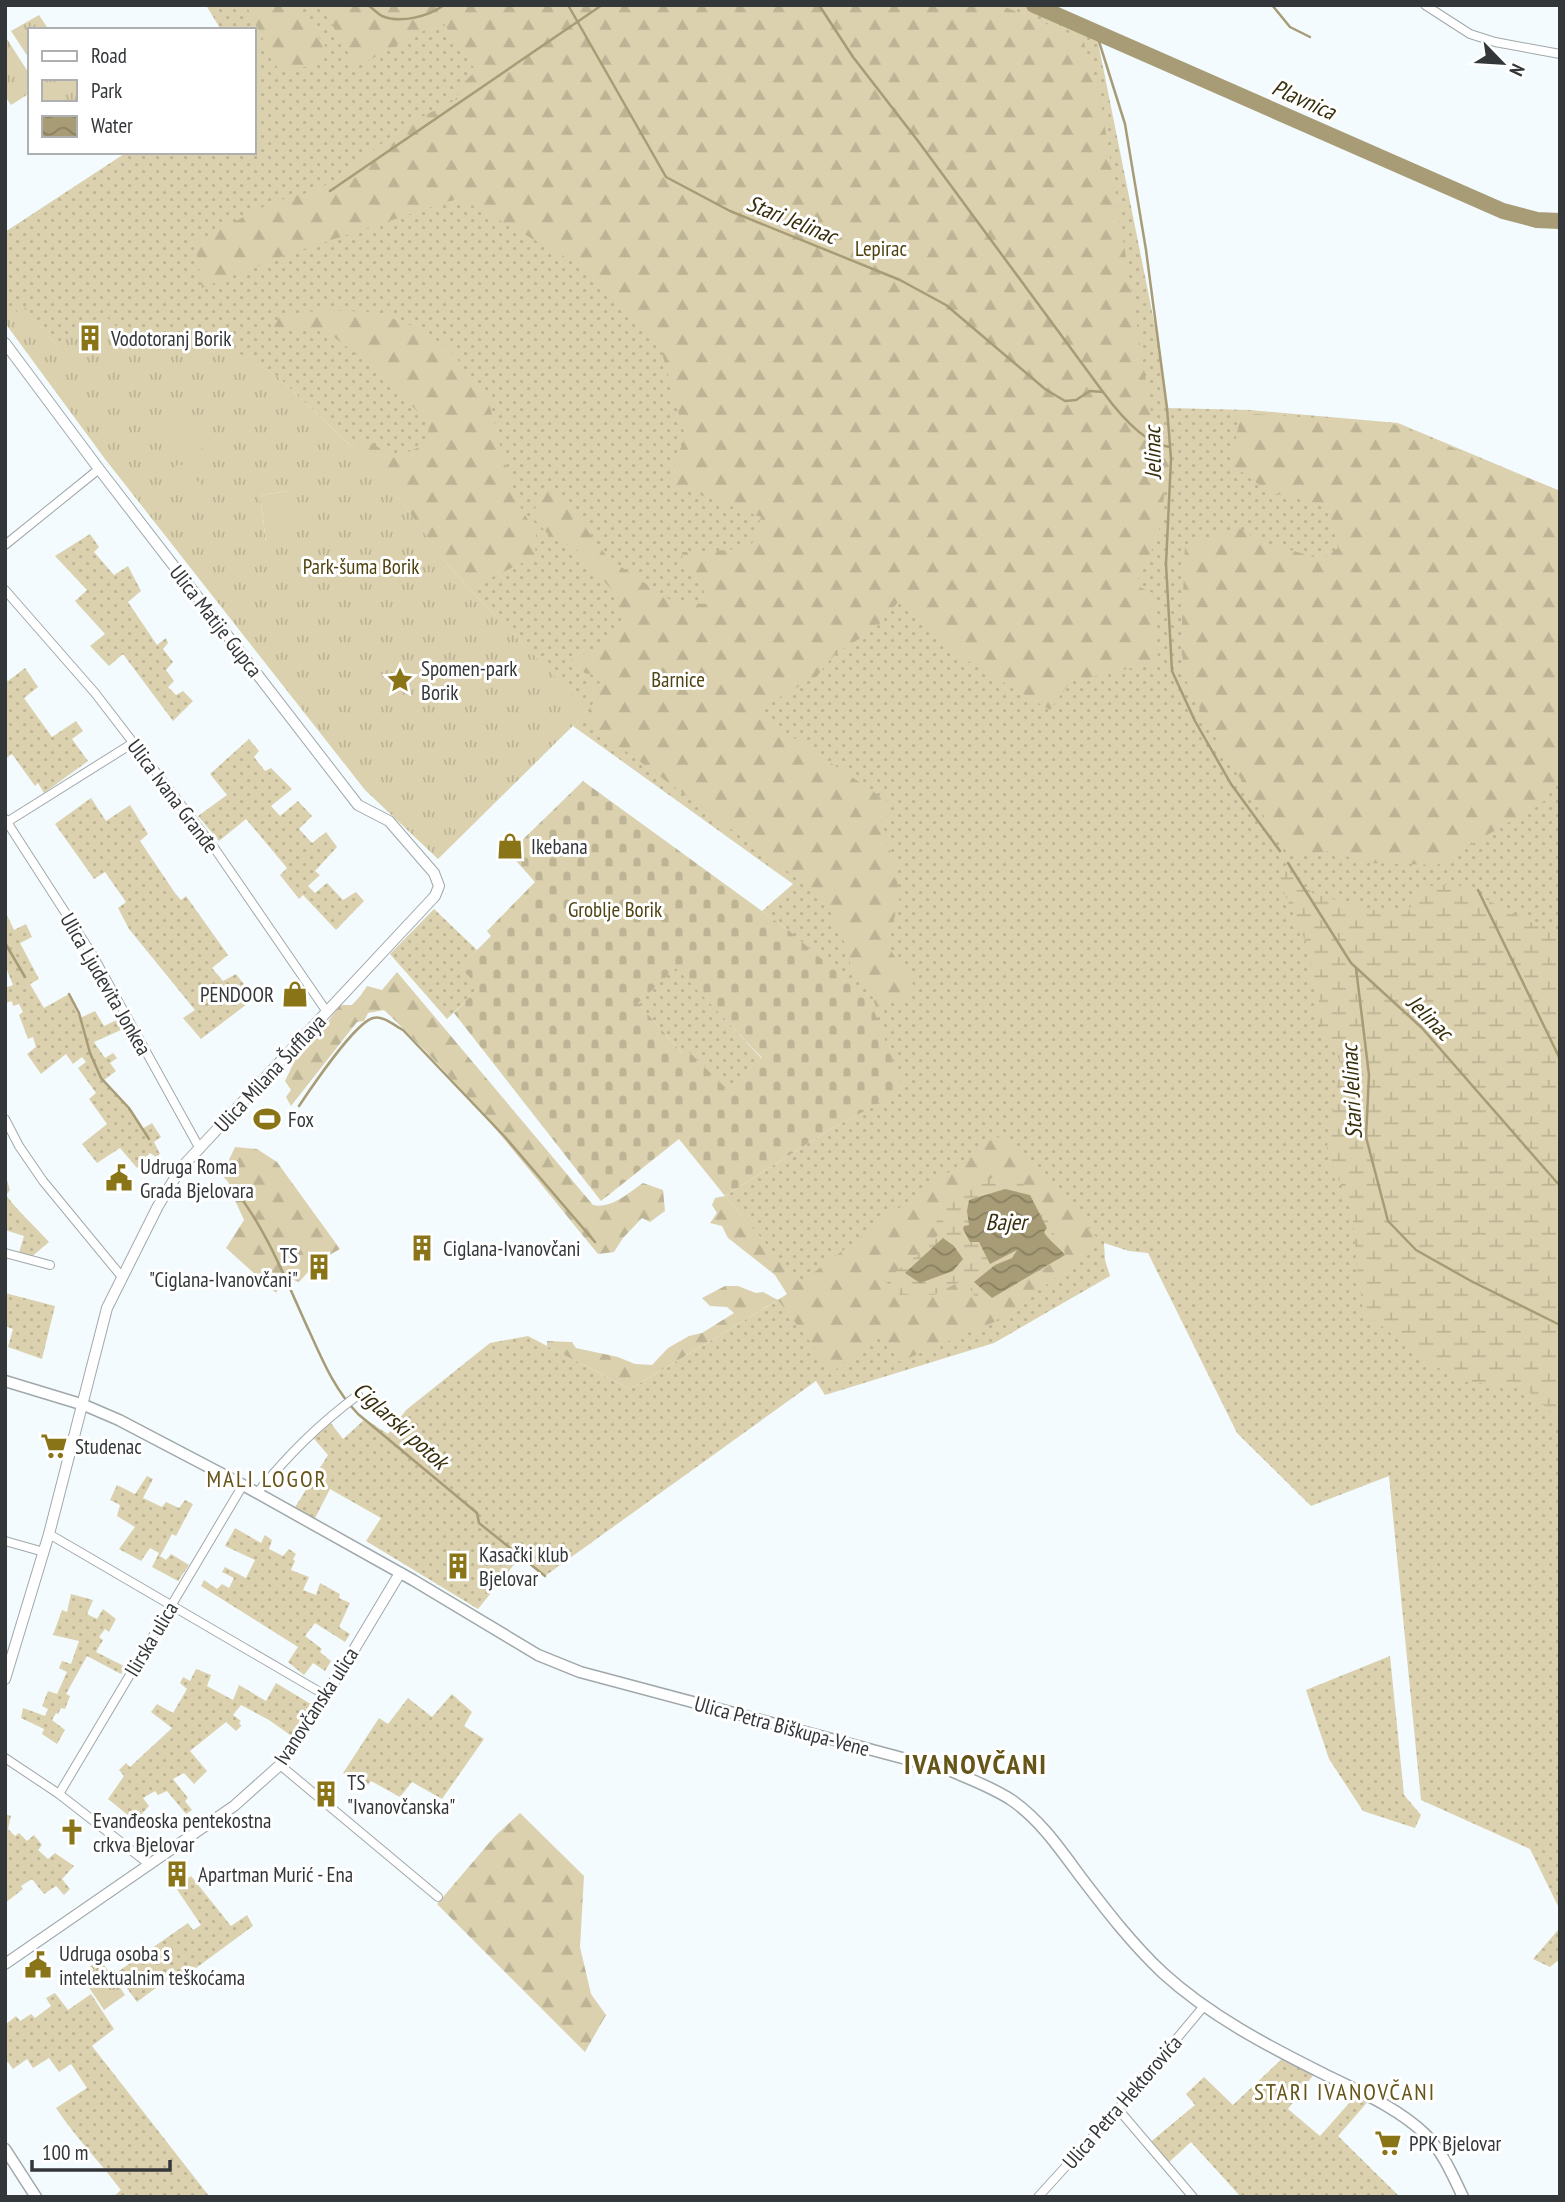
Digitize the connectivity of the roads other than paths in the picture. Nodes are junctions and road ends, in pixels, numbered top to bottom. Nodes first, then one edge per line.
1 (1424, 5) edge
2 (1560, 54) edge
3 (5, 343) edge
4 (99, 469) junction
5 (5, 545) edge
6 (5, 590) edge
7 (133, 743) junction
8 (6, 820) edge
9 (439, 886) joint
10 (327, 1012) junction
11 (5, 1119) edge
12 (200, 1149) junction
13 (5, 1253) edge
14 (50, 1265) dead end
15 (122, 1277) junction
16 (5, 1381) edge
17 (358, 1395) dead end
18 (83, 1405) junction
19 (243, 1485) junction
20 (257, 1493) junction
21 (49, 1534) junction
22 (5, 1541) edge
23 (44, 1552) junction
24 (400, 1573) junction
25 (171, 1605) junction
26 (5, 1679) edge
27 (325, 1695) junction
28 (5, 1758) edge
29 (280, 1765) junction
30 (59, 1794) junction
31 (149, 1864) junction
32 (438, 1897) dead end
33 (5, 1964) edge
34 (1204, 2006) junction
35 (1118, 2109) junction
36 (5, 2149) edge
37 (36, 2197) edge
38 (1038, 2197) edge
39 (1193, 2197) edge
40 (1463, 2197) edge

1 - 2 street
3 - 4 street, Ulica Matije Gupca
4 - 5 street
4 - 9 street, Ulica Matije Gupca
6 - 7 street, Ulica Ivana Granđe
7 - 8 street, Ulica Ljudevita Jonkea
7 - 10 street, Ulica Ivana Granđe
8 - 12 street, Ulica Ljudevita Jonkea
9 - 10 street, Ulica Milana Šufflaya
10 - 12 street, Ulica Milana Šufflaya
11 - 15 street
12 - 15 street, Ulica Milana Šufflaya
13 - 14 street
15 - 18 street, Ulica Milana Šufflaya
16 - 18 main road, Ulica Petra Biškupa-Vene
17 - 20 street
18 - 19 main road, Ulica Petra Biškupa-Vene
18 - 21 street, Ulica Milana Šufflaya
19 - 20 main road, Ulica Petra Biškupa-Vene
19 - 25 street, Ilirska ulica
20 - 24 main road, Ulica Petra Biškupa-Vene
21 - 23 street, Ulica Milana Šufflaya
21 - 25 street
22 - 23 street
23 - 26 street, Ulica Milana Šufflaya
24 - 27 street, Ivanovčanska ulica
24 - 34 main road, Ulica Petra Biškupa-Vene
25 - 27 street
25 - 30 street, Ilirska ulica
27 - 29 street, Ivanovčanska ulica
28 - 30 street
29 - 31 street, Ivanovčanska ulica
29 - 32 street
30 - 31 street
31 - 33 street, Ivanovčanska ulica
34 - 35 street, Ulica Petra Hektorovića
34 - 40 main road, Ulica Petra Biškupa-Vene
35 - 38 street, Ulica Petra Hektorovića
35 - 39 street
36 - 37 main road

